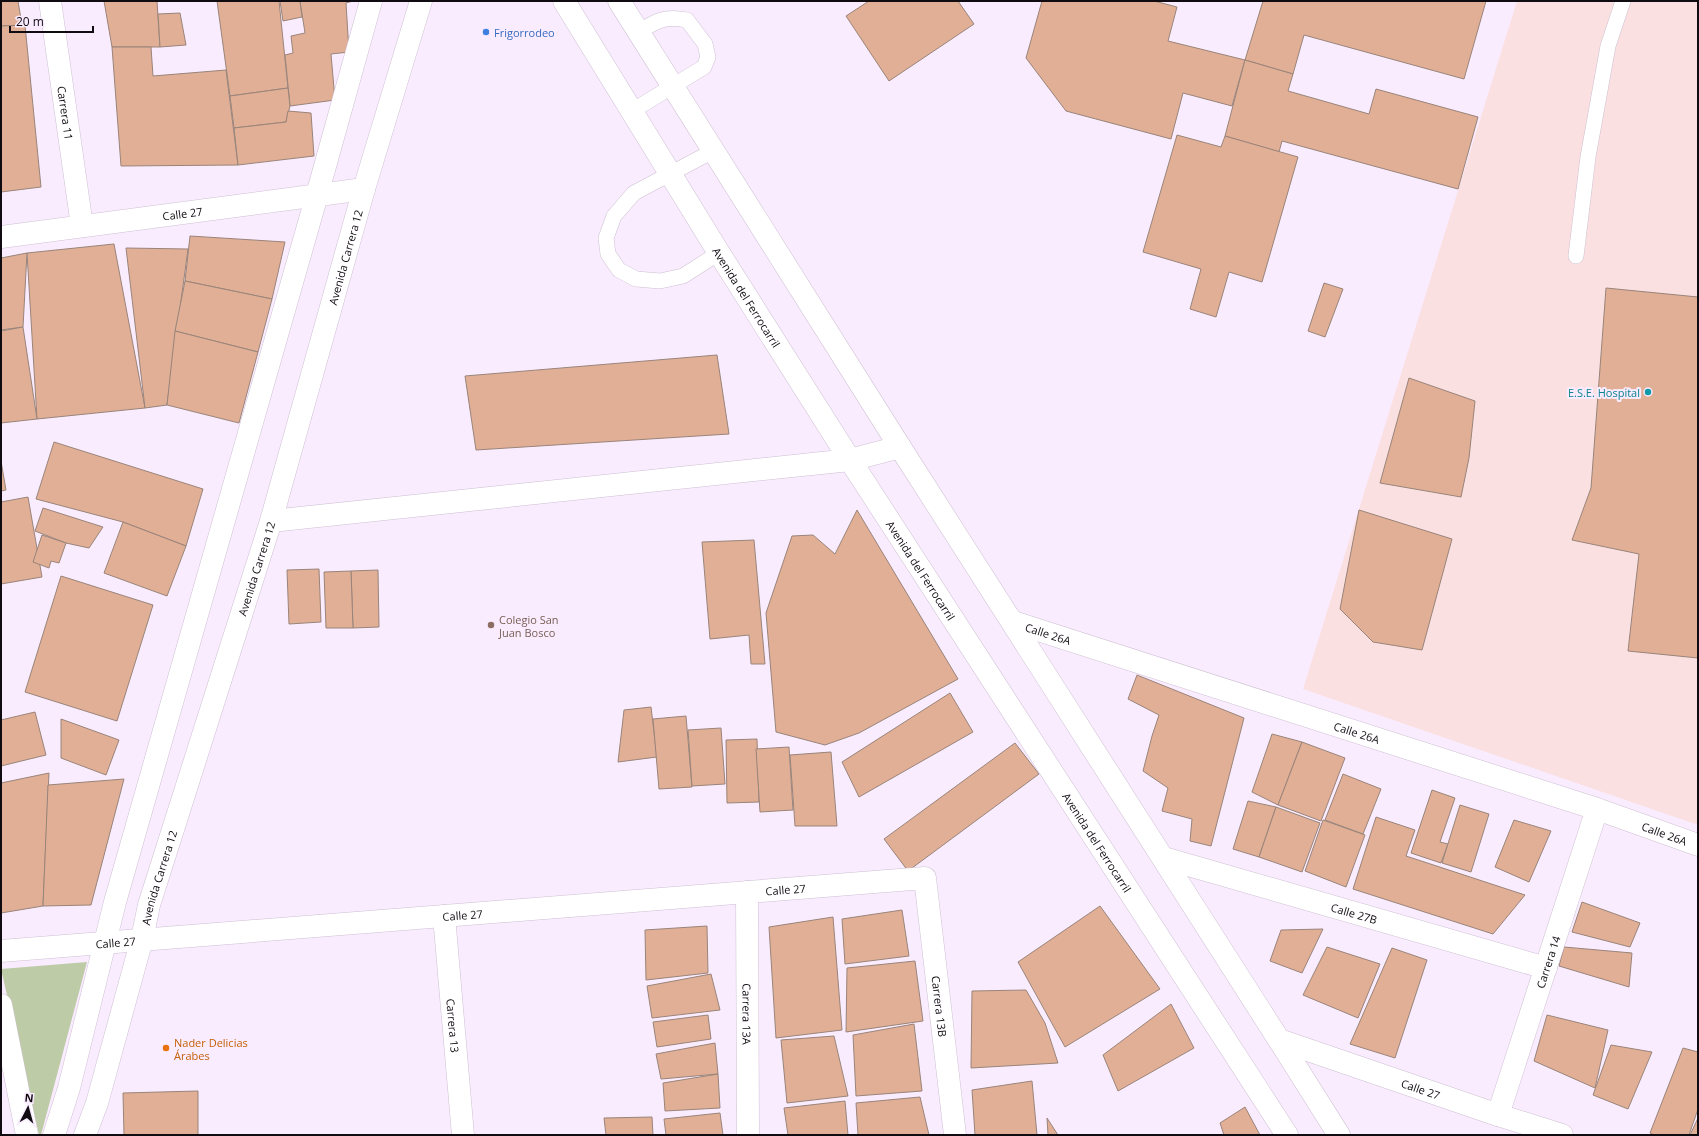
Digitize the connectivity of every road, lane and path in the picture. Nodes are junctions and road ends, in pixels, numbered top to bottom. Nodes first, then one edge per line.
1 (50, 1) edge
2 (371, 1) edge
3 (421, 1) edge
4 (564, 1) edge
5 (619, 1) edge
6 (1624, 1) edge
7 (639, 32) junction
8 (672, 86) junction
9 (632, 111) junction
10 (713, 151) junction
11 (671, 174) junction
12 (364, 189) junction
13 (317, 195) junction
14 (82, 226) junction
15 (1, 237) edge
16 (719, 253) junction
17 (1576, 256) dead end
18 (900, 447) junction
19 (850, 460) junction
20 (271, 521) junction
21 (1013, 622) junction
22 (1597, 809) junction
23 (1698, 846) edge
24 (1164, 858) junction
25 (925, 878) joint
26 (747, 892) junction
27 (444, 916) junction
28 (142, 939) junction
29 (104, 943) junction
30 (1, 951) edge
31 (1546, 968) junction
32 (1, 1006) edge
33 (1280, 1040) junction
34 (1498, 1115) junction
35 (27, 1135) edge
36 (54, 1135) edge
37 (85, 1135) edge
38 (463, 1135) edge
39 (748, 1135) edge
40 (955, 1135) edge
41 (1287, 1135) edge
42 (1338, 1135) edge
43 (1562, 1135) edge

1 - 14 street, Carrera 11
2 - 13 street
3 - 12 street, Avenida Carrera 12
4 - 9 street, Avenida del Ferrocarril
5 - 7 street
6 - 17 lane
7 - 8 street
7 - 8 lane
8 - 9 lane
8 - 10 street
9 - 11 street, Avenida del Ferrocarril
10 - 11 lane
10 - 18 street
11 - 16 street, Avenida del Ferrocarril
11 - 16 lane
12 - 13 street, Calle 27
12 - 20 street, Avenida Carrera 12
13 - 14 street, Calle 27
13 - 29 street
14 - 15 street, Calle 27
16 - 19 street, Avenida del Ferrocarril
18 - 19 street
18 - 21 street
19 - 20 street
19 - 41 street, Avenida del Ferrocarril
20 - 28 street, Avenida Carrera 12
21 - 22 street, Calle 26A
21 - 24 street
22 - 23 street, Calle 26A
22 - 31 street, Carrera 14
24 - 31 street, Calle 27B
24 - 33 street
25 - 26 street, Calle 27
25 - 40 street, Carrera 13B
26 - 27 street, Calle 27
26 - 39 street, Carrera 13A
27 - 28 street, Calle 27
27 - 38 street, Carrera 13
28 - 29 street, Calle 27
28 - 37 street, Avenida Carrera 12
29 - 30 street, Calle 27
29 - 36 street
31 - 34 street, Carrera 14
32 - 35 street
33 - 34 street, Calle 27
33 - 42 street
34 - 43 street, Calle 27

